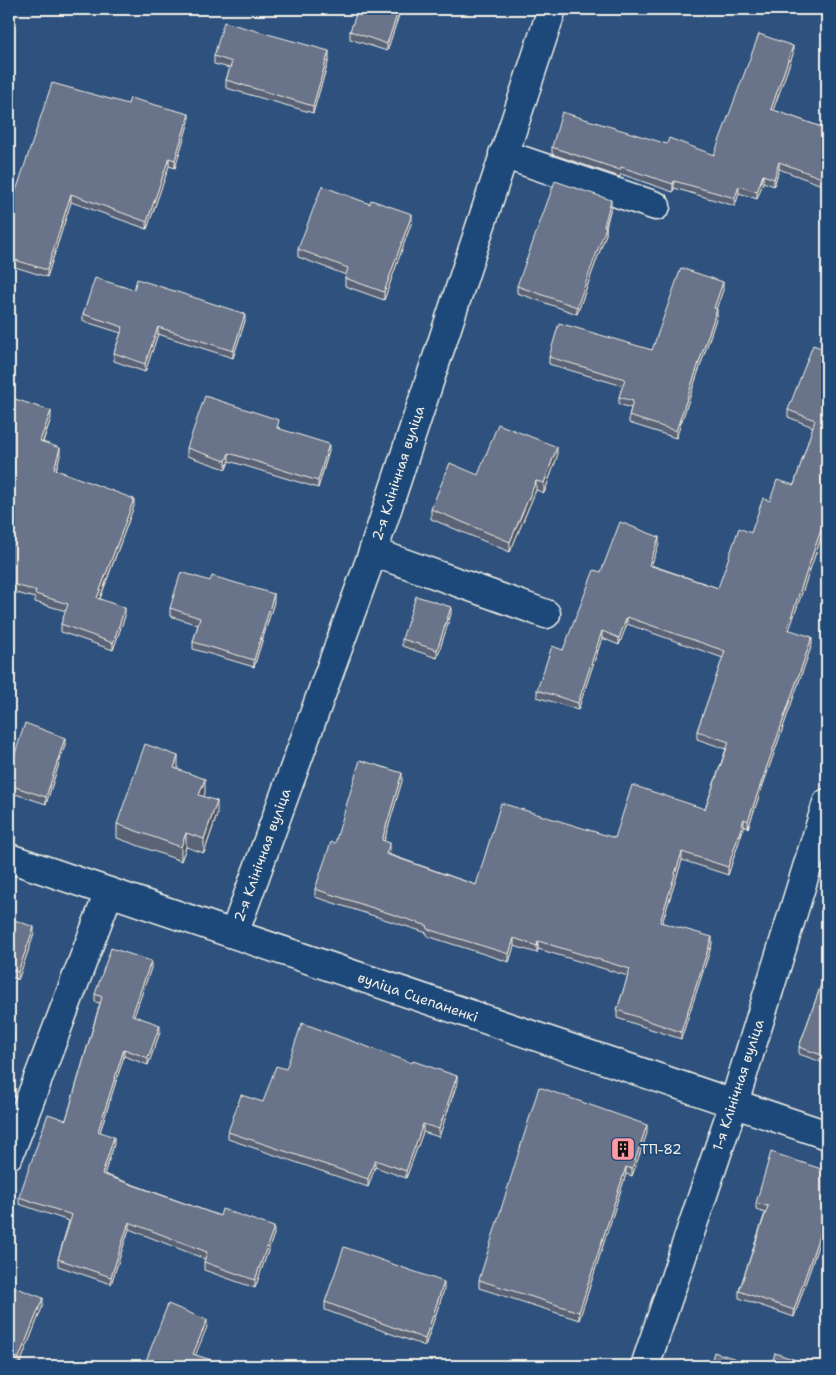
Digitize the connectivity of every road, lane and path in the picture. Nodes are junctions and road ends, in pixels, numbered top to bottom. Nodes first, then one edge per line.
1 (552, 9) edge
2 (503, 154) junction
3 (656, 206) dead end
4 (372, 552) junction
5 (546, 614) dead end
6 (827, 803) edge
7 (9, 858) edge
8 (109, 892) junction
9 (234, 934) junction
10 (734, 1103) junction
11 (827, 1135) edge
12 (9, 1154) edge
13 (645, 1366) edge

1 - 2 street, 2-я Клінічная вуліца
2 - 3 street
2 - 4 street, 2-я Клінічная вуліца
4 - 5 street
4 - 9 street, 2-я Клінічная вуліца
6 - 10 street, 1-я Клінічная вуліца
7 - 8 street, вуліца Сцепаненкі
8 - 9 street, вуліца Сцепаненкі
8 - 12 street
9 - 10 street, вуліца Сцепаненкі
10 - 11 street, вуліца Сцепаненкі
10 - 13 street, 1-я Клінічная вуліца

